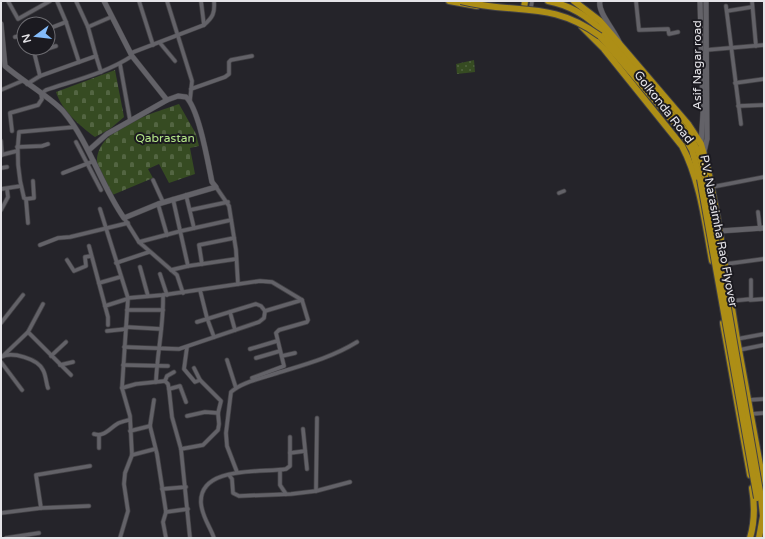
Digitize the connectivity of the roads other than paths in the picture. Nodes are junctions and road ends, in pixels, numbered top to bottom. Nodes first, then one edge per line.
1 (8, 1) edge
2 (50, 1) edge
3 (57, 1) edge
4 (76, 1) edge
5 (104, 1) edge
6 (139, 1) edge
7 (167, 1) edge
8 (201, 1) edge
9 (214, 1) edge
10 (450, 1) edge
11 (460, 1) edge
12 (525, 1) edge
13 (532, 1) edge
14 (548, 1) edge
15 (574, 1) edge
16 (600, 1) edge
17 (636, 1) edge
18 (700, 1) edge
19 (706, 1) edge
20 (752, 1) edge
21 (726, 6) dead end
22 (752, 7) junction
23 (524, 8) junction
24 (531, 8) junction
25 (727, 11) junction
26 (111, 17) junction
27 (66, 22) junction
28 (1, 25) edge
29 (204, 25) junction
30 (56, 26) edge
31 (88, 27) junction
32 (678, 32) dead end
33 (179, 36) junction
34 (2, 42) edge
35 (160, 43) junction
36 (620, 44) junction
37 (153, 45) junction
38 (764, 45) edge
39 (756, 46) junction
40 (731, 49) junction
41 (705, 50) junction
42 (132, 55) junction
43 (35, 56) edge
44 (96, 56) junction
45 (252, 56) dead end
46 (175, 61) dead end
47 (79, 62) junction
48 (120, 64) junction
49 (3, 66) edge
50 (101, 72) junction
51 (40, 76) junction
52 (764, 79) edge
53 (24, 82) junction
54 (735, 83) junction
55 (191, 89) junction
56 (1, 90) edge
57 (41, 94) junction
58 (167, 100) junction
59 (190, 100) junction
60 (764, 105) edge
61 (738, 106) junction
62 (130, 120) junction
63 (741, 124) dead end
64 (75, 127) junction
65 (12, 131) dead end
66 (1, 141) edge
67 (76, 142) dead end
68 (48, 144) dead end
69 (701, 144) junction
70 (17, 146) junction
71 (88, 150) junction
72 (17, 151) junction
73 (703, 153) junction
74 (2, 155) edge
75 (94, 161) junction
76 (87, 163) junction
77 (7, 167) dead end
78 (1, 168) edge
79 (63, 173) dead end
80 (764, 178) edge
81 (153, 180) dead end
82 (33, 181) dead end
83 (21, 186) junction
84 (216, 187) junction
85 (712, 187) junction
86 (1, 189) edge
87 (7, 189) junction
88 (101, 190) dead end
89 (564, 192) dead end
90 (559, 193) dead end
91 (186, 195) junction
92 (26, 199) junction
93 (173, 199) junction
94 (228, 202) junction
95 (161, 203) junction
96 (100, 209) dead end
97 (1, 210) edge
98 (190, 210) junction
99 (758, 212) dead end
100 (124, 218) junction
101 (231, 220) junction
102 (28, 223) dead end
103 (128, 223) junction
104 (194, 228) junction
105 (105, 229) junction
106 (762, 229) edge
107 (181, 231) junction
108 (720, 231) junction
109 (167, 234) junction
110 (234, 238) junction
111 (139, 242) junction
112 (40, 245) dead end
113 (89, 246) dead end
114 (149, 252) junction
115 (91, 256) junction
116 (236, 259) junction
117 (763, 259) dead end
118 (67, 260) dead end
119 (116, 263) junction
120 (202, 264) junction
121 (726, 264) junction
122 (188, 266) junction
123 (140, 267) dead end
124 (171, 270) junction
125 (160, 274) dead end
126 (120, 276) junction
127 (751, 280) dead end
128 (99, 282) junction
129 (238, 284) junction
130 (200, 290) junction
131 (183, 293) junction
132 (24, 295) dead end
133 (165, 295) junction
134 (148, 296) junction
135 (128, 298) junction
136 (302, 300) junction
137 (750, 300) junction
138 (764, 300) edge
139 (731, 301) junction
140 (43, 304) dead end
141 (105, 306) junction
142 (127, 310) junction
143 (164, 310) junction
144 (265, 311) junction
145 (230, 312) junction
146 (733, 316) junction
147 (207, 318) junction
148 (722, 318) junction
149 (197, 322) dead end
150 (1, 323) edge
151 (108, 325) dead end
152 (126, 328) junction
153 (161, 329) junction
154 (235, 330) junction
155 (107, 331) dead end
156 (28, 332) junction
157 (764, 334) edge
158 (214, 337) junction
159 (737, 339) junction
160 (277, 341) junction
161 (66, 342) dead end
162 (357, 342) dead end
163 (764, 345) edge
164 (124, 347) junction
165 (185, 347) junction
166 (158, 348) junction
167 (250, 349) dead end
168 (739, 350) junction
169 (280, 351) junction
170 (295, 353) dead end
171 (50, 356) junction
172 (282, 356) junction
173 (2, 357) edge
174 (256, 358) dead end
175 (227, 360) dead end
176 (1, 362) edge
177 (73, 362) dead end
178 (123, 364) junction
179 (60, 365) junction
180 (156, 366) junction
181 (168, 366) dead end
182 (194, 368) dead end
183 (174, 372) dead end
184 (71, 375) dead end
185 (252, 378) dead end
186 (200, 380) junction
187 (165, 381) junction
188 (156, 382) junction
189 (48, 388) dead end
190 (122, 388) junction
191 (169, 388) junction
192 (236, 388) junction
193 (22, 390) dead end
194 (764, 398) edge
195 (154, 400) dead end
196 (748, 400) junction
197 (186, 402) dead end
198 (219, 412) junction
199 (764, 413) edge
200 (751, 414) junction
201 (187, 416) dead end
202 (316, 418) dead end
203 (129, 420) junction
204 (150, 426) junction
205 (302, 429) dead end
206 (130, 431) junction
207 (94, 434) dead end
208 (99, 436) junction
209 (290, 437) dead end
210 (99, 448) dead end
211 (181, 448) junction
212 (156, 449) junction
213 (305, 452) junction
214 (758, 453) junction
215 (290, 454) junction
216 (132, 455) junction
217 (746, 455) junction
218 (90, 466) dead end
219 (306, 469) dead end
220 (280, 470) junction
221 (237, 472) junction
222 (229, 475) junction
223 (763, 477) edge
224 (350, 482) dead end
225 (186, 487) junction
226 (764, 487) edge
227 (162, 489) junction
228 (316, 491) junction
229 (286, 494) junction
230 (89, 506) dead end
231 (41, 508) junction
232 (188, 509) junction
233 (166, 512) junction
234 (1, 513) edge
235 (39, 533) dead end
236 (6, 538) edge
237 (120, 538) edge
238 (166, 538) edge
239 (190, 538) edge
240 (214, 538) edge
241 (750, 538) edge
242 (754, 538) edge
243 (759, 538) edge

1 - 2 street
3 - 27 street
4 - 31 street
5 - 26 street
6 - 37 street
7 - 33 street
8 - 29 street
9 - 29 street
10 - 23 highway, Golkonda Road
11 - 242 highway, P.V. Narasimha Rao Flyover, bridge
12 - 23 highway
13 - 24 street
14 - 243 highway, P.V. Narasimha Rao Flyover, bridge
15 - 36 highway, Golkonda Road
16 - 36 street
17 - 32 street
18 - 41 street
19 - 41 street, Asif Nagar road
20 - 22 street
21 - 25 street
22 - 25 street
22 - 39 street
23 - 24 highway, Golkonda Road
24 - 148 highway, Golkonda Road
25 - 40 street
26 - 31 street
26 - 42 street
27 - 30 street
27 - 47 street
28 - 34 street
29 - 33 street
31 - 44 street
33 - 35 street
33 - 55 street
34 - 49 street
35 - 37 street
35 - 46 street
36 - 69 highway, Golkonda Road
37 - 42 street
38 - 39 street
39 - 40 street
40 - 41 street
40 - 54 street
41 - 69 street
41 - 73 street, Asif Nagar road
42 - 48 street
42 - 58 street
43 - 51 street
44 - 47 street
44 - 50 street
45 - 55 street
47 - 51 street
48 - 50 street
48 - 62 street
49 - 53 street
50 - 57 street
51 - 53 street
52 - 54 street
53 - 56 street
53 - 57 street
54 - 61 street
55 - 59 street
57 - 64 street
57 - 65 street
58 - 59 street
58 - 62 street
59 - 84 street
60 - 61 street
61 - 63 street
62 - 71 street
64 - 70 street
64 - 71 street
66 - 74 street
67 - 76 street
68 - 70 street
69 - 73 highway, Golkonda Road
70 - 72 street
71 - 75 street
72 - 74 street
72 - 83 street
73 - 85 highway, Golkonda Road
75 - 76 street
75 - 100 street
76 - 79 street
76 - 88 street
77 - 78 street
80 - 85 street
81 - 95 street
82 - 92 street
83 - 87 street
83 - 92 street
84 - 91 street
84 - 94 street
85 - 108 highway, Golkonda Road
86 - 87 street
87 - 97 street
89 - 90 street
91 - 93 street
91 - 98 street
92 - 102 street
93 - 95 street
93 - 107 street
94 - 98 street
94 - 101 street
95 - 100 street
95 - 109 street
96 - 105 street
98 - 104 street
99 - 106 street
100 - 103 street
101 - 104 street
101 - 110 street
103 - 105 street
103 - 111 street
104 - 107 street
105 - 112 street
105 - 119 street
106 - 108 street
107 - 109 street
107 - 122 street
108 - 121 highway, Golkonda Road
109 - 111 street
110 - 116 street
110 - 120 street
111 - 114 street
113 - 115 street
114 - 119 street
114 - 124 street
115 - 118 street
115 - 128 street
116 - 120 street
116 - 129 street
117 - 121 street
119 - 126 street
120 - 122 street
121 - 139 highway, Golkonda Road
122 - 124 street
123 - 134 street
124 - 131 street
125 - 133 street
126 - 128 street
126 - 135 street
127 - 137 street
128 - 141 street
129 - 130 street
129 - 136 street
130 - 131 street
130 - 147 street
131 - 133 street
132 - 150 street
133 - 134 street
133 - 143 street
134 - 135 street
135 - 141 street
135 - 142 street
136 - 144 street
136 - 160 street
137 - 138 street
137 - 139 street
139 - 146 highway, Golkonda Road
140 - 156 street
141 - 151 street
142 - 143 street
142 - 152 street
143 - 153 street
144 - 145 street
144 - 154 street
145 - 147 street
145 - 154 street
146 - 148 highway
146 - 159 highway, Golkonda Road
147 - 149 street
147 - 158 street
148 - 217 highway, Golkonda Road
152 - 153 street
152 - 155 street
152 - 164 street
153 - 166 street
154 - 158 street
156 - 171 street
156 - 173 street
157 - 159 street
158 - 165 street
159 - 168 highway, Golkonda Road
160 - 167 street
160 - 169 street
161 - 171 street
162 - 192 street
163 - 168 street
164 - 166 street
164 - 178 street
165 - 166 street
165 - 186 street
166 - 180 street
168 - 196 highway, Golkonda Road
169 - 172 street
169 - 174 street
170 - 172 street
171 - 179 street
172 - 185 street
173 - 189 street
175 - 192 street
176 - 193 street
177 - 179 street
178 - 180 street
178 - 190 street
179 - 184 street
180 - 181 street
180 - 188 street
182 - 186 street
183 - 187 street
186 - 198 street
187 - 188 street
187 - 191 street
188 - 190 street
190 - 203 street
191 - 197 street
191 - 211 street
192 - 221 street
194 - 196 street
195 - 204 street
196 - 200 highway, Golkonda Road
198 - 201 street
198 - 211 street
199 - 200 street
200 - 214 highway, Golkonda Road
202 - 228 street
203 - 206 street
203 - 208 street
204 - 206 street
204 - 212 street
205 - 213 street
206 - 216 street
207 - 208 street
208 - 210 street
209 - 215 street
211 - 225 street
212 - 216 street
212 - 227 street
213 - 215 street
213 - 219 street
214 - 217 highway
214 - 223 highway, Golkonda Road
215 - 220 street
216 - 237 street
217 - 241 highway, Golkonda Road
218 - 231 street
220 - 221 street
220 - 229 street
221 - 222 street
222 - 229 street
222 - 240 street
223 - 226 highway, Golkonda Road
224 - 228 street
225 - 227 street
225 - 232 street
227 - 233 street
228 - 229 street
230 - 231 street
231 - 234 street
232 - 233 street
232 - 239 street
233 - 238 street
235 - 236 street

